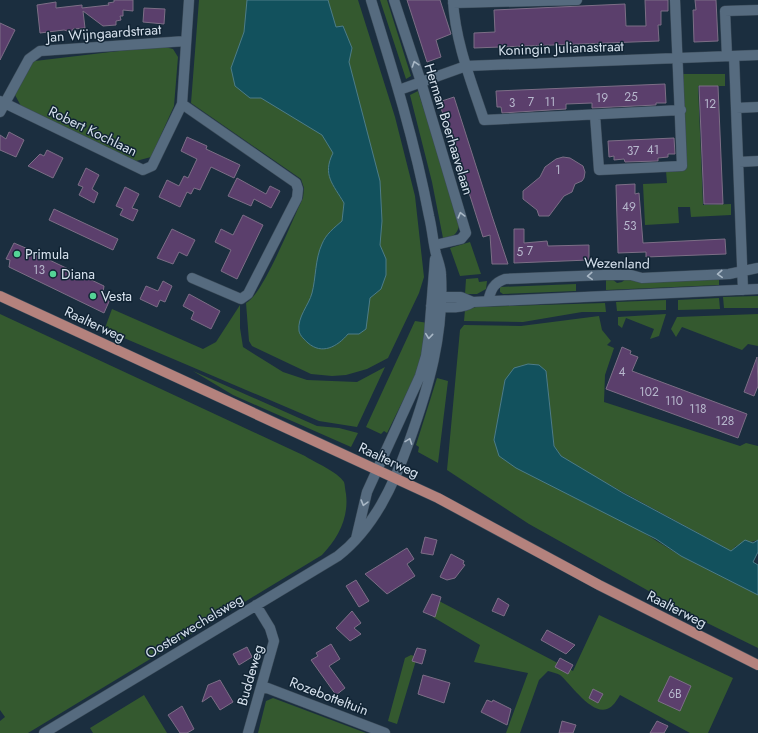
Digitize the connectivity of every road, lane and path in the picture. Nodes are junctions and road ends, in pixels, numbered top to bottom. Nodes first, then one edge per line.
1 (189, 0) edge
2 (371, 0) edge
3 (394, 0) edge
4 (577, 0) edge
5 (675, 0) edge
6 (531, 1) edge
7 (453, 2) edge
8 (758, 10) edge
9 (186, 41) junction
10 (758, 55) edge
11 (730, 56) junction
12 (677, 57) junction
13 (466, 66) junction
14 (421, 82) junction
15 (399, 90) junction
16 (182, 104) junction
17 (1, 106) edge
18 (758, 107) edge
19 (736, 108) junction
20 (680, 110) junction
21 (595, 115) junction
22 (758, 161) edge
23 (739, 162) junction
24 (435, 249) junction
25 (758, 268) edge
26 (742, 271) junction
27 (192, 278) dead end
28 (743, 290) junction
29 (758, 290) edge
30 (0, 296) edge
31 (436, 301) junction
32 (488, 301) junction
33 (376, 469) junction
34 (395, 478) junction
35 (356, 539) junction
36 (256, 605) junction
37 (758, 665) edge
38 (262, 686) junction
39 (44, 733) edge
40 (248, 733) edge
41 (385, 733) edge

1 - 9 street
2 - 15 street
14 -> 3 street, Herman Boerhaavelaan
4 - 6 street
5 - 12 street
6 - 7 street
7 - 13 street
8 - 11 street
9 - 16 street
9 - 17 street, Jan Wijngaardstraat
10 - 11 street, Koningin Julianastraat
11 - 12 street, Koningin Julianastraat
11 - 19 street
12 - 13 street, Koningin Julianastraat
12 - 20 street
13 - 14 street, Koningin Julianastraat
13 - 21 street
14 - 15 street, Koningin Julianastraat
24 -> 14 street, Herman Boerhaavelaan
15 - 24 street
16 - 17 street, Robert Kochlaan
16 - 27 street
18 - 19 street
19 - 23 street
20 - 21 street
20 - 21 street
22 - 23 street
23 - 26 street
24 - 31 street
25 - 26 street, Wezenland
26 - 28 street
26 -> 32 street, Wezenland
28 - 29 street
28 - 32 street
30 - 33 main road, Raalterweg
31 - 32 street
31 -> 33 street
34 -> 31 street
33 - 34 main road, Raalterweg
33 -> 35 street
34 - 35 street, Oosterwechelsweg
34 - 37 main road, Raalterweg
35 - 36 street, Oosterwechelsweg
36 - 38 street, Buddeweg
36 - 39 street, Oosterwechelsweg
38 - 40 street, Buddeweg
38 - 41 street, Rozebotteltuin

